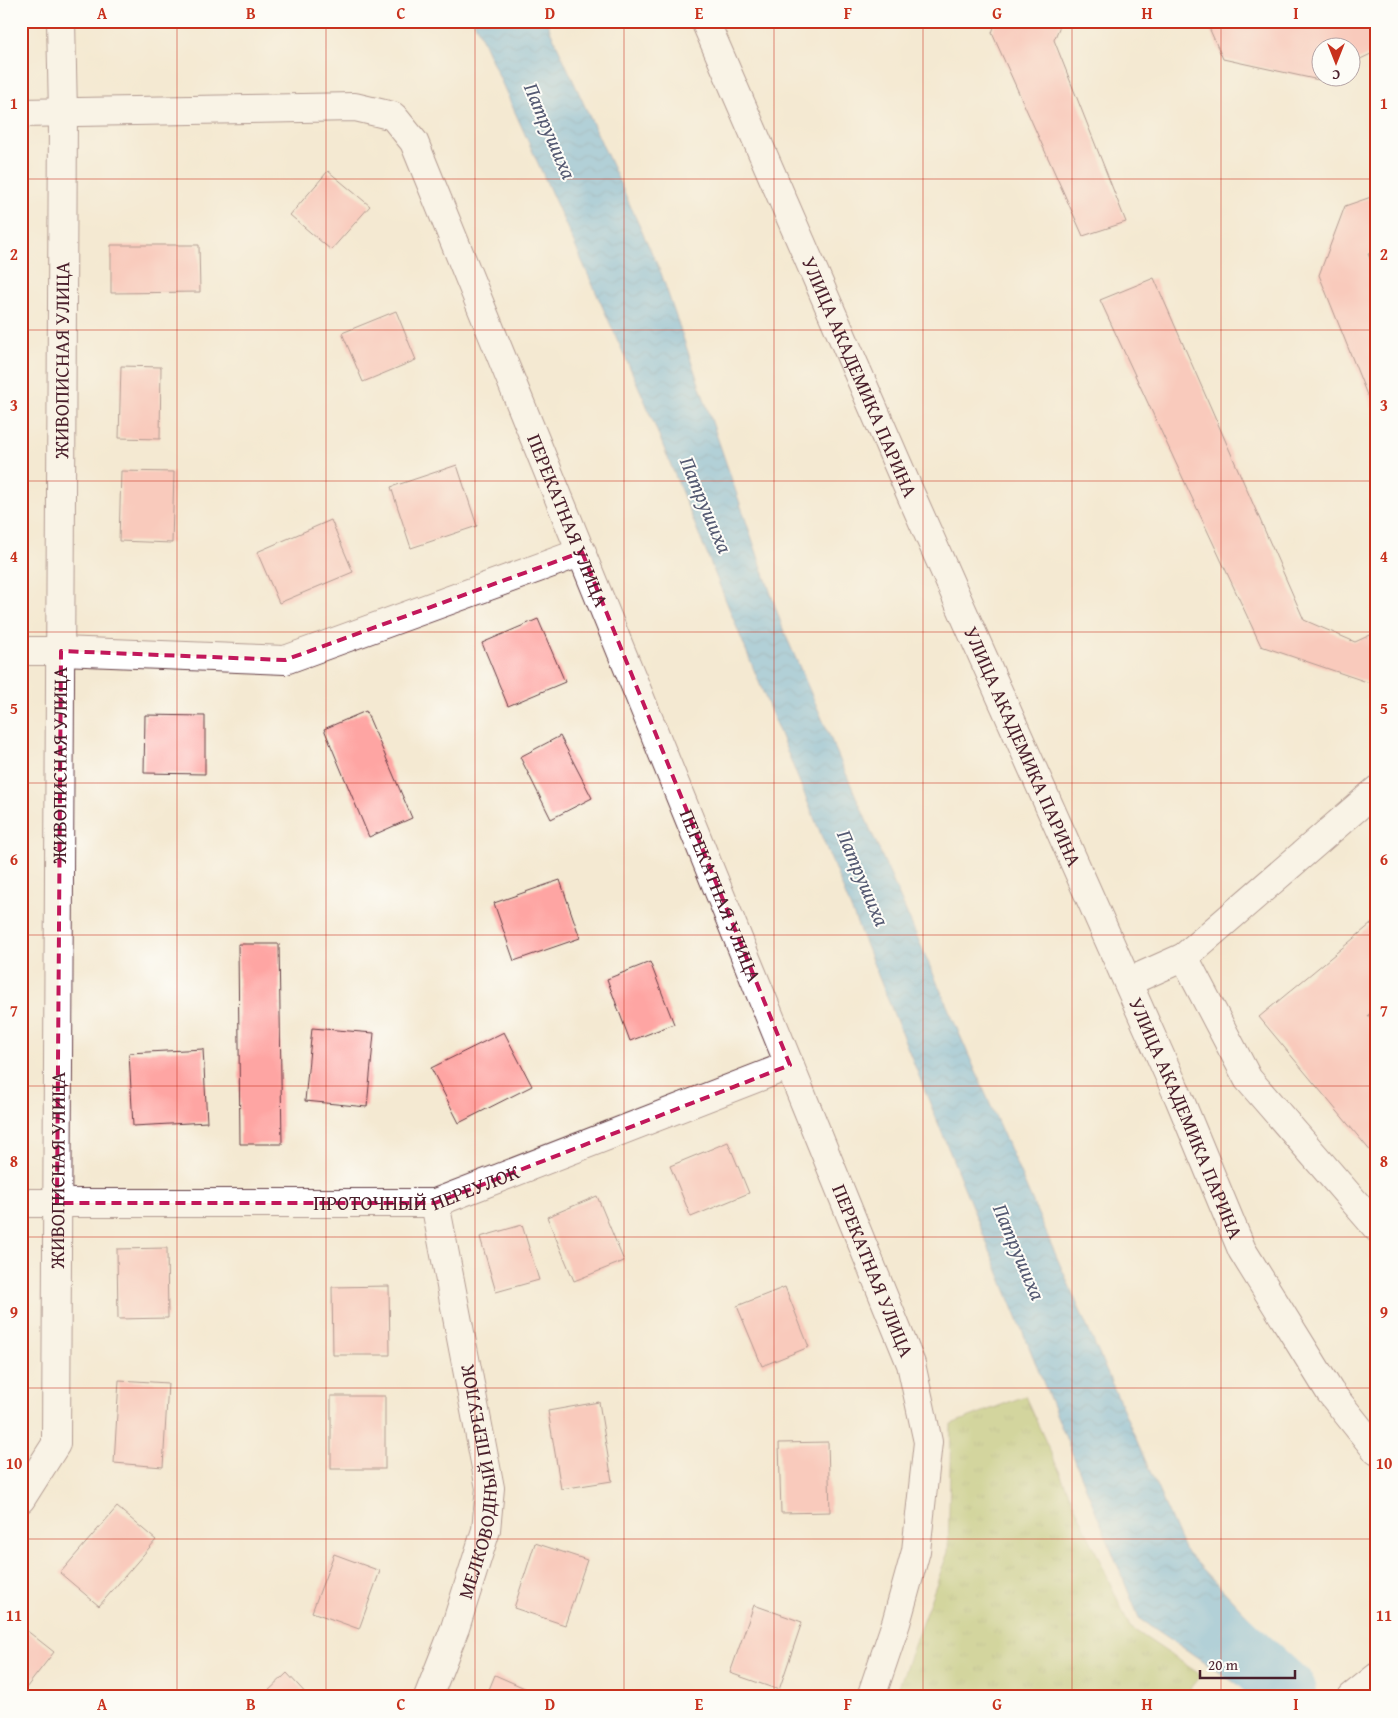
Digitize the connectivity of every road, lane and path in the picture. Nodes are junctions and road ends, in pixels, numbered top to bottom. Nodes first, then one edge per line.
1 (61, 21) edge
2 (706, 21) edge
3 (21, 113) edge
4 (63, 113) junction
5 (582, 552) junction
6 (21, 651) edge
7 (61, 651) junction
8 (1377, 790) edge
9 (1184, 957) junction
10 (1128, 982) junction
11 (790, 1065) junction
12 (21, 1202) edge
13 (57, 1203) junction
14 (435, 1203) junction
15 (1377, 1228) edge
16 (1377, 1451) edge
17 (21, 1499) edge
18 (1377, 1677) edge
19 (428, 1697) edge
20 (871, 1697) edge
21 (1352, 1697) edge

1 - 4 street, ЖИВОПИСНАЯ УЛИЦА
2 - 10 street, УЛИЦА АКАДЕМИКА ПАРИНА
3 - 4 street
4 - 5 street, ПЕРЕКАТНАЯ УЛИЦА
4 - 7 street, ЖИВОПИСНАЯ УЛИЦА
5 - 7 street
5 - 11 street, ПЕРЕКАТНАЯ УЛИЦА
6 - 7 street
7 - 13 street, ЖИВОПИСНАЯ УЛИЦА
8 - 9 street
9 - 10 street
9 - 15 street
10 - 16 street, УЛИЦА АКАДЕМИКА ПАРИНА
11 - 14 street, ПРОТОЧНЫЙ ПЕРЕУЛОК
11 - 20 street, ПЕРЕКАТНАЯ УЛИЦА
12 - 13 street, ПРОТОЧНЫЙ ПЕРЕУЛОК
13 - 14 street, ПРОТОЧНЫЙ ПЕРЕУЛОК
13 - 17 street, ЖИВОПИСНАЯ УЛИЦА
14 - 19 street, МЕЛКОВОДНЫЙ ПЕРЕУЛОК
18 - 21 street

